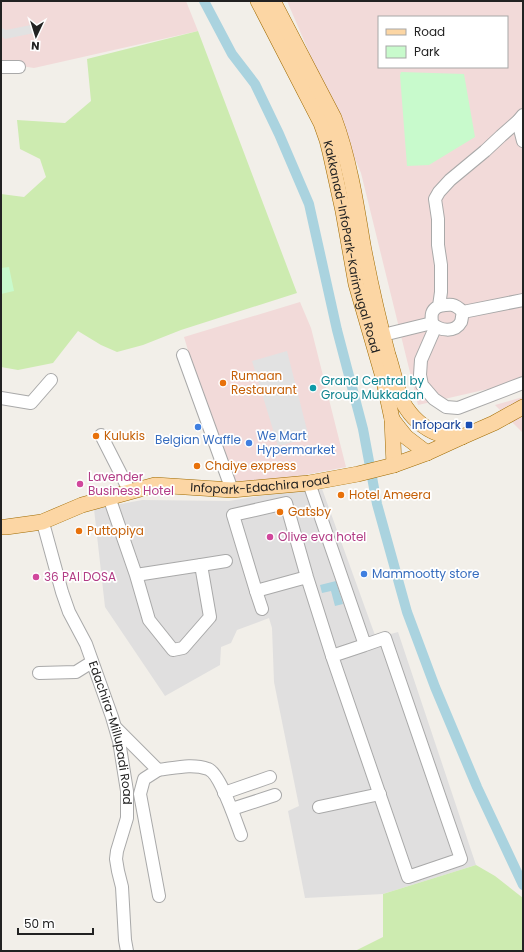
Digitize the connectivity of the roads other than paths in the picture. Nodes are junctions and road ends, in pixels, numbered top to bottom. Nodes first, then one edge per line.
1 (258, 1) edge
2 (273, 1) edge
3 (1, 67) edge
4 (19, 67) dead end
5 (521, 118) edge
6 (523, 141) edge
7 (354, 232) junction
8 (523, 300) edge
9 (438, 306) junction
10 (463, 312) junction
11 (433, 326) junction
12 (383, 335) junction
13 (183, 355) dead end
14 (51, 380) dead end
15 (523, 383) edge
16 (1, 398) edge
17 (523, 407) edge
18 (392, 419) junction
19 (101, 434) dead end
20 (462, 436) junction
21 (427, 453) junction
22 (392, 466) junction
23 (309, 483) junction
24 (232, 490) junction
25 (130, 492) junction
26 (109, 497) junction
27 (42, 522) junction
28 (1, 527) edge
29 (226, 561) dead end
30 (201, 565) junction
31 (136, 575) junction
32 (307, 577) junction
33 (256, 592) junction
34 (262, 609) dead end
35 (366, 645) junction
36 (332, 656) junction
37 (92, 662) junction
38 (39, 673) dead end
39 (115, 728) junction
40 (158, 770) junction
41 (270, 777) dead end
42 (224, 793) junction
43 (380, 794) junction
44 (275, 795) dead end
45 (319, 807) dead end
46 (232, 809) junction
47 (241, 835) dead end
48 (159, 896) dead end
49 (126, 951) edge

1 - 7 main road, Kakkanad-InfoPark-Karimugal Road
2 - 7 main road, Kakkanad-InfoPark-Karimugal Road
3 - 4 street
5 - 6 street
5 - 9 street
7 - 12 main road, Kakkanad-InfoPark-Karimugal Road
7 - 18 main road, Kakkanad-InfoPark-Karimugal Road
8 - 10 street
9 - 10 street
9 - 11 street
10 - 11 street
11 - 12 street
11 - 15 street
12 - 20 main road, Kakkanad-InfoPark-Karimugal Road
13 - 24 street
14 - 16 street
17 - 20 main road, Kakkanad-InfoPark-Karimugal Road
18 - 21 main road, Kakkanad-InfoPark-Karimugal Road
18 - 22 main road
19 - 25 street
20 - 21 main road, Kakkanad-InfoPark-Karimugal Road
21 - 22 main road, Infopark-Edachira road
22 - 23 main road, Infopark-Edachira road
23 - 24 main road, Infopark-Edachira road
23 - 35 street
24 - 25 main road, Infopark-Edachira road
25 - 26 main road, Infopark-Edachira road
26 - 27 main road, Infopark-Edachira road
26 - 31 street
27 - 28 main road, Infopark-Edachira road
27 - 37 street, Edachira-Millupadi Road
29 - 30 street
30 - 31 street
30 - 31 street
32 - 33 street
32 - 33 street
32 - 36 street
33 - 34 street
35 - 36 street
35 - 43 street
36 - 43 street
37 - 38 street
37 - 39 street, Edachira-Millupadi Road
39 - 40 street
39 - 49 street, Edachira-Millupadi Road
40 - 42 street
40 - 48 street
41 - 42 street
42 - 46 street
43 - 45 street
44 - 46 street
46 - 47 street

